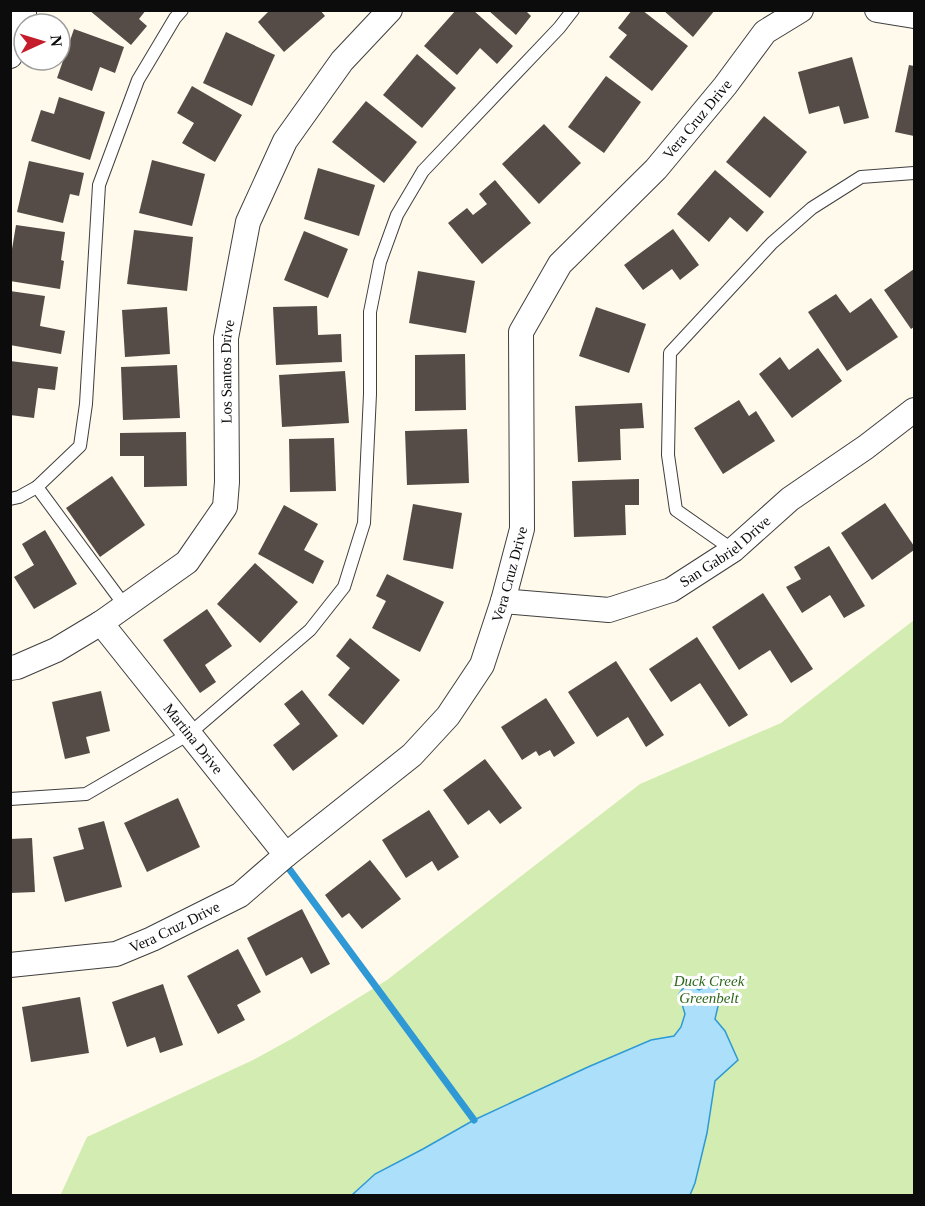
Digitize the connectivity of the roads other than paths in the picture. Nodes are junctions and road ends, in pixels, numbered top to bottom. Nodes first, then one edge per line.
1 (24, 10) edge
2 (182, 10) edge
3 (390, 10) edge
4 (573, 10) edge
5 (801, 10) edge
6 (877, 10) edge
7 (915, 16) edge
8 (10, 56) edge
9 (915, 173) edge
10 (915, 410) edge
11 (37, 487) junction
12 (10, 499) edge
13 (733, 550) junction
14 (503, 601) junction
15 (125, 606) junction
16 (101, 623) junction
17 (10, 668) edge
18 (189, 734) junction
19 (10, 800) edge
20 (286, 855) junction
21 (10, 965) edge

1 - 8 street
2 - 11 lane
3 - 15 street, Los Santos Drive
4 - 18 lane
5 - 14 street, Vera Cruz Drive
6 - 7 street
9 - 13 lane
10 - 13 street, San Gabriel Drive
11 - 12 lane
11 - 15 lane
13 - 14 street, San Gabriel Drive
14 - 20 street, Vera Cruz Drive
15 - 16 street, Los Santos Drive
16 - 17 street, Los Santos Drive
16 - 18 street, Martina Drive
18 - 19 lane
18 - 20 street, Martina Drive
20 - 21 street, Vera Cruz Drive

